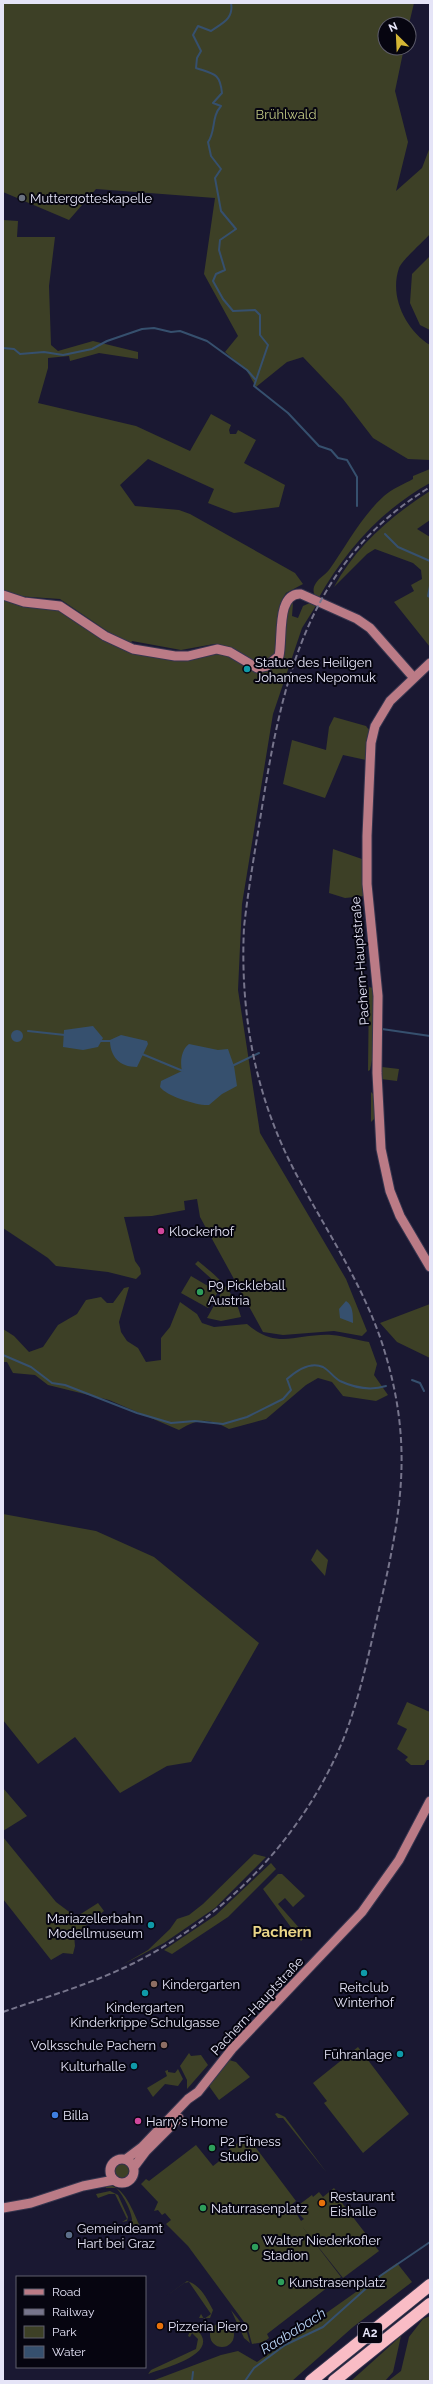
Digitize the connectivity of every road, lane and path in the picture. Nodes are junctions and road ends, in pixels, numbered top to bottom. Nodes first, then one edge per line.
1 (3, 595) edge
2 (430, 663) edge
3 (414, 678) junction
4 (430, 1267) edge
5 (430, 1800) edge
6 (198, 2092) junction
7 (126, 2159) junction
8 (134, 2167) junction
9 (110, 2170) junction
10 (114, 2180) junction
11 (83, 2186) junction
12 (3, 2208) edge
13 (430, 2285) edge
14 (430, 2304) edge
15 (311, 2381) edge
16 (334, 2381) edge

1 - 3 main road
2 - 3 main road, Pachern-Hauptstraße
3 - 4 main road, Pachern-Hauptstraße
5 - 6 main road, Pachern-Hauptstraße
6 - 7 main road, Pachern-Hauptstraße
6 - 8 main road, Pachern-Hauptstraße
7 - 8 main road
7 - 9 main road, Pachern-Hauptstraße
8 - 10 main road, Pachern-Hauptstraße
9 - 10 main road
9 - 11 main road, Pachern-Hauptstraße
10 - 11 main road, Pachern-Hauptstraße
11 - 12 main road, Pachern-Hauptstraße
13 - 15 highway, A2
14 - 16 highway, A2

